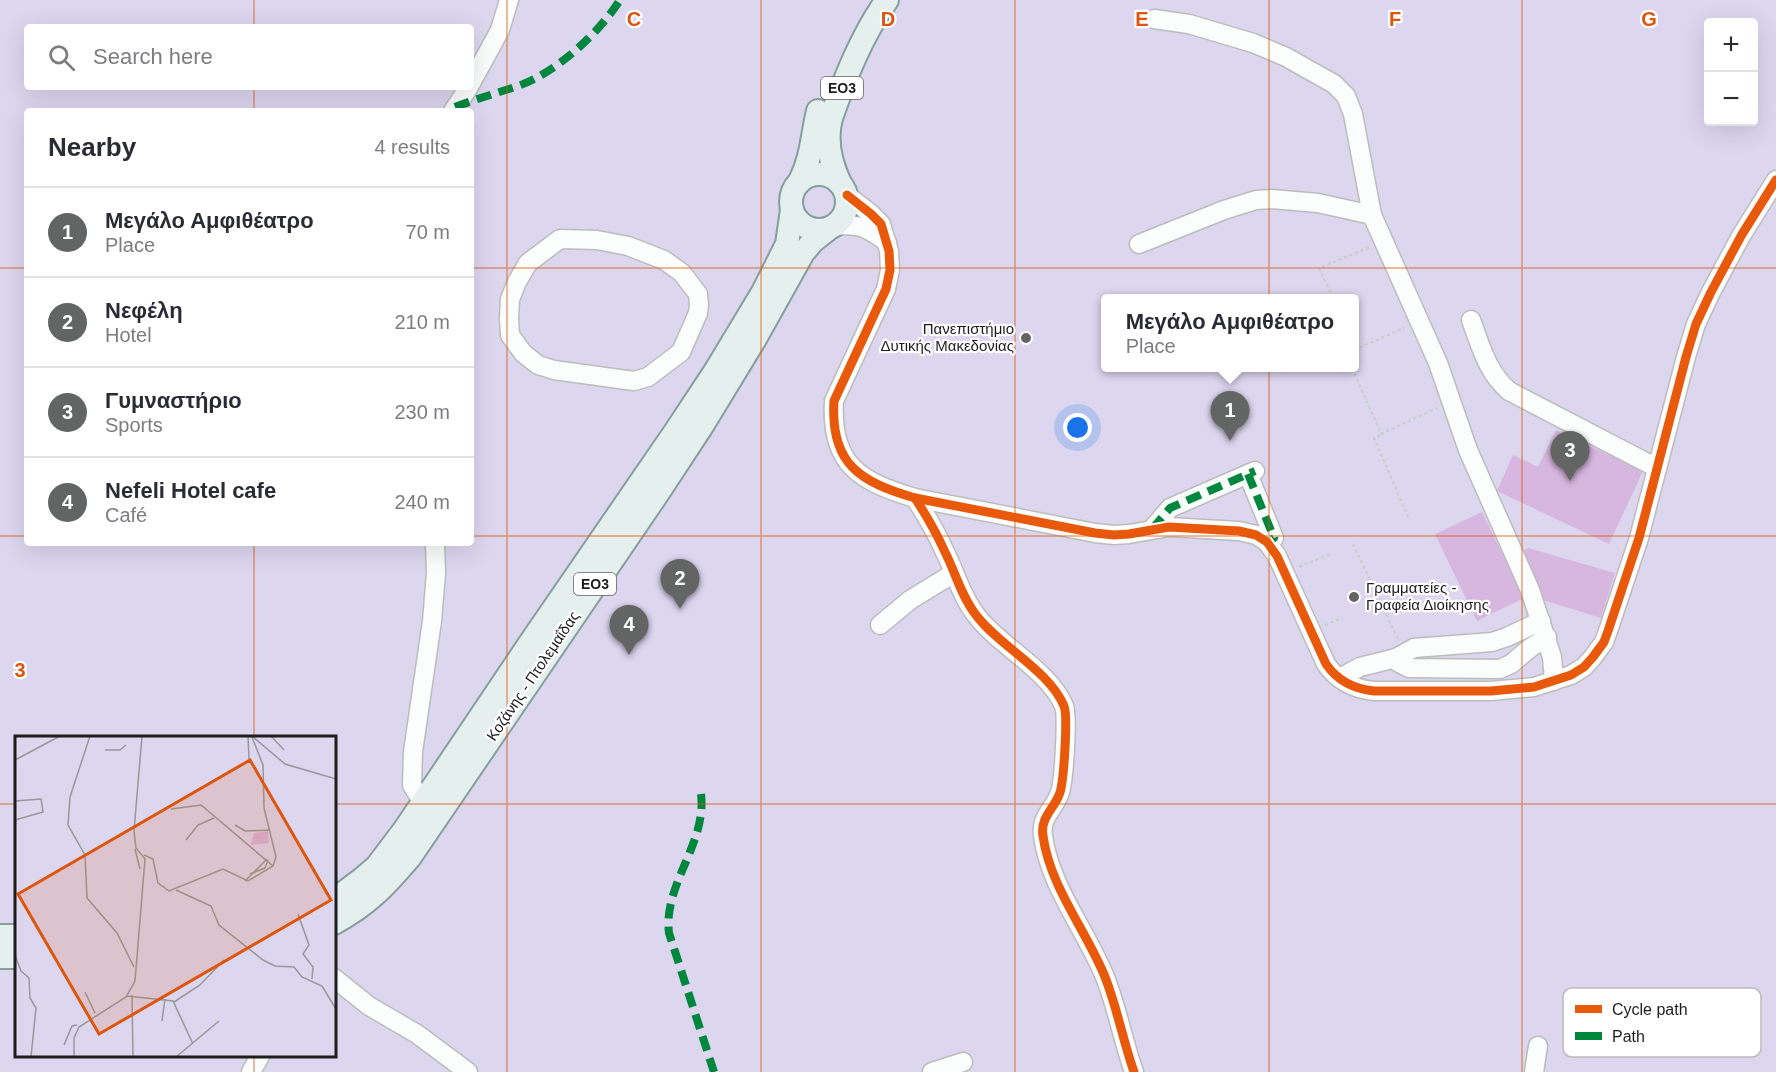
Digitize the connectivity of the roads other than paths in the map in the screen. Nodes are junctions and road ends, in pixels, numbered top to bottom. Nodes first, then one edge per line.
1 (509, 0) edge
2 (869, 0) edge
3 (887, 0) edge
4 (1154, 19) dead end
5 (474, 78) edge
6 (467, 90) edge
7 (455, 108) edge
8 (1776, 180) edge
9 (800, 181) junction
10 (844, 189) junction
11 (792, 210) junction
12 (1372, 215) junction
13 (831, 228) junction
14 (887, 242) junction
15 (1139, 244) dead end
16 (698, 294) joint
17 (1471, 320) dead end
18 (1657, 468) junction
19 (915, 498) junction
20 (1152, 529) junction
21 (1267, 542) junction
22 (435, 546) edge
23 (954, 573) junction
24 (880, 625) dead end
25 (1544, 629) junction
26 (1521, 630) junction
27 (1530, 648) junction
28 (1392, 653) junction
29 (1340, 678) junction
30 (1554, 681) junction
31 (1374, 692) junction
32 (423, 803) junction
33 (336, 918) edge
34 (336, 980) edge
35 (1538, 1046) dead end
36 (259, 1057) edge
37 (963, 1062) dead end
38 (251, 1072) edge
39 (468, 1072) edge
40 (932, 1072) edge
41 (1134, 1072) edge
42 (1534, 1072) edge

1 - 5 street
2 - 9 main road, ΕΟ3
3 - 10 main road, ΕΟ3
4 - 12 street
6 - 7 street
8 - 18 street
9 - 10 main road
9 - 11 main road, ΕΟ3
10 - 13 main road, ΕΟ3
10 - 14 street
11 - 13 main road
11 - 32 main road, Κοζάνης - Πτολεμαΐδας / ΕΟ3
12 - 15 street
12 - 25 street
13 - 14 street
13 - 33 main road, Κοζάνης - Πτολεμαΐδας / ΕΟ3
14 - 19 street
16 - 16 street
17 - 18 street
18 - 30 street
19 - 20 street
19 - 23 street
20 - 21 street
20 - 21 street
21 - 29 street
22 - 32 street
23 - 24 street
23 - 41 street
25 - 26 street
25 - 27 street
25 - 30 street
26 - 27 street
26 - 28 street
27 - 28 street
28 - 29 street
28 - 31 street
29 - 31 street
30 - 31 street
32 - 33 main road, Κοζάνης - Πτολεμαΐδας / ΕΟ3
34 - 39 street
35 - 42 street
36 - 38 street
37 - 40 street

